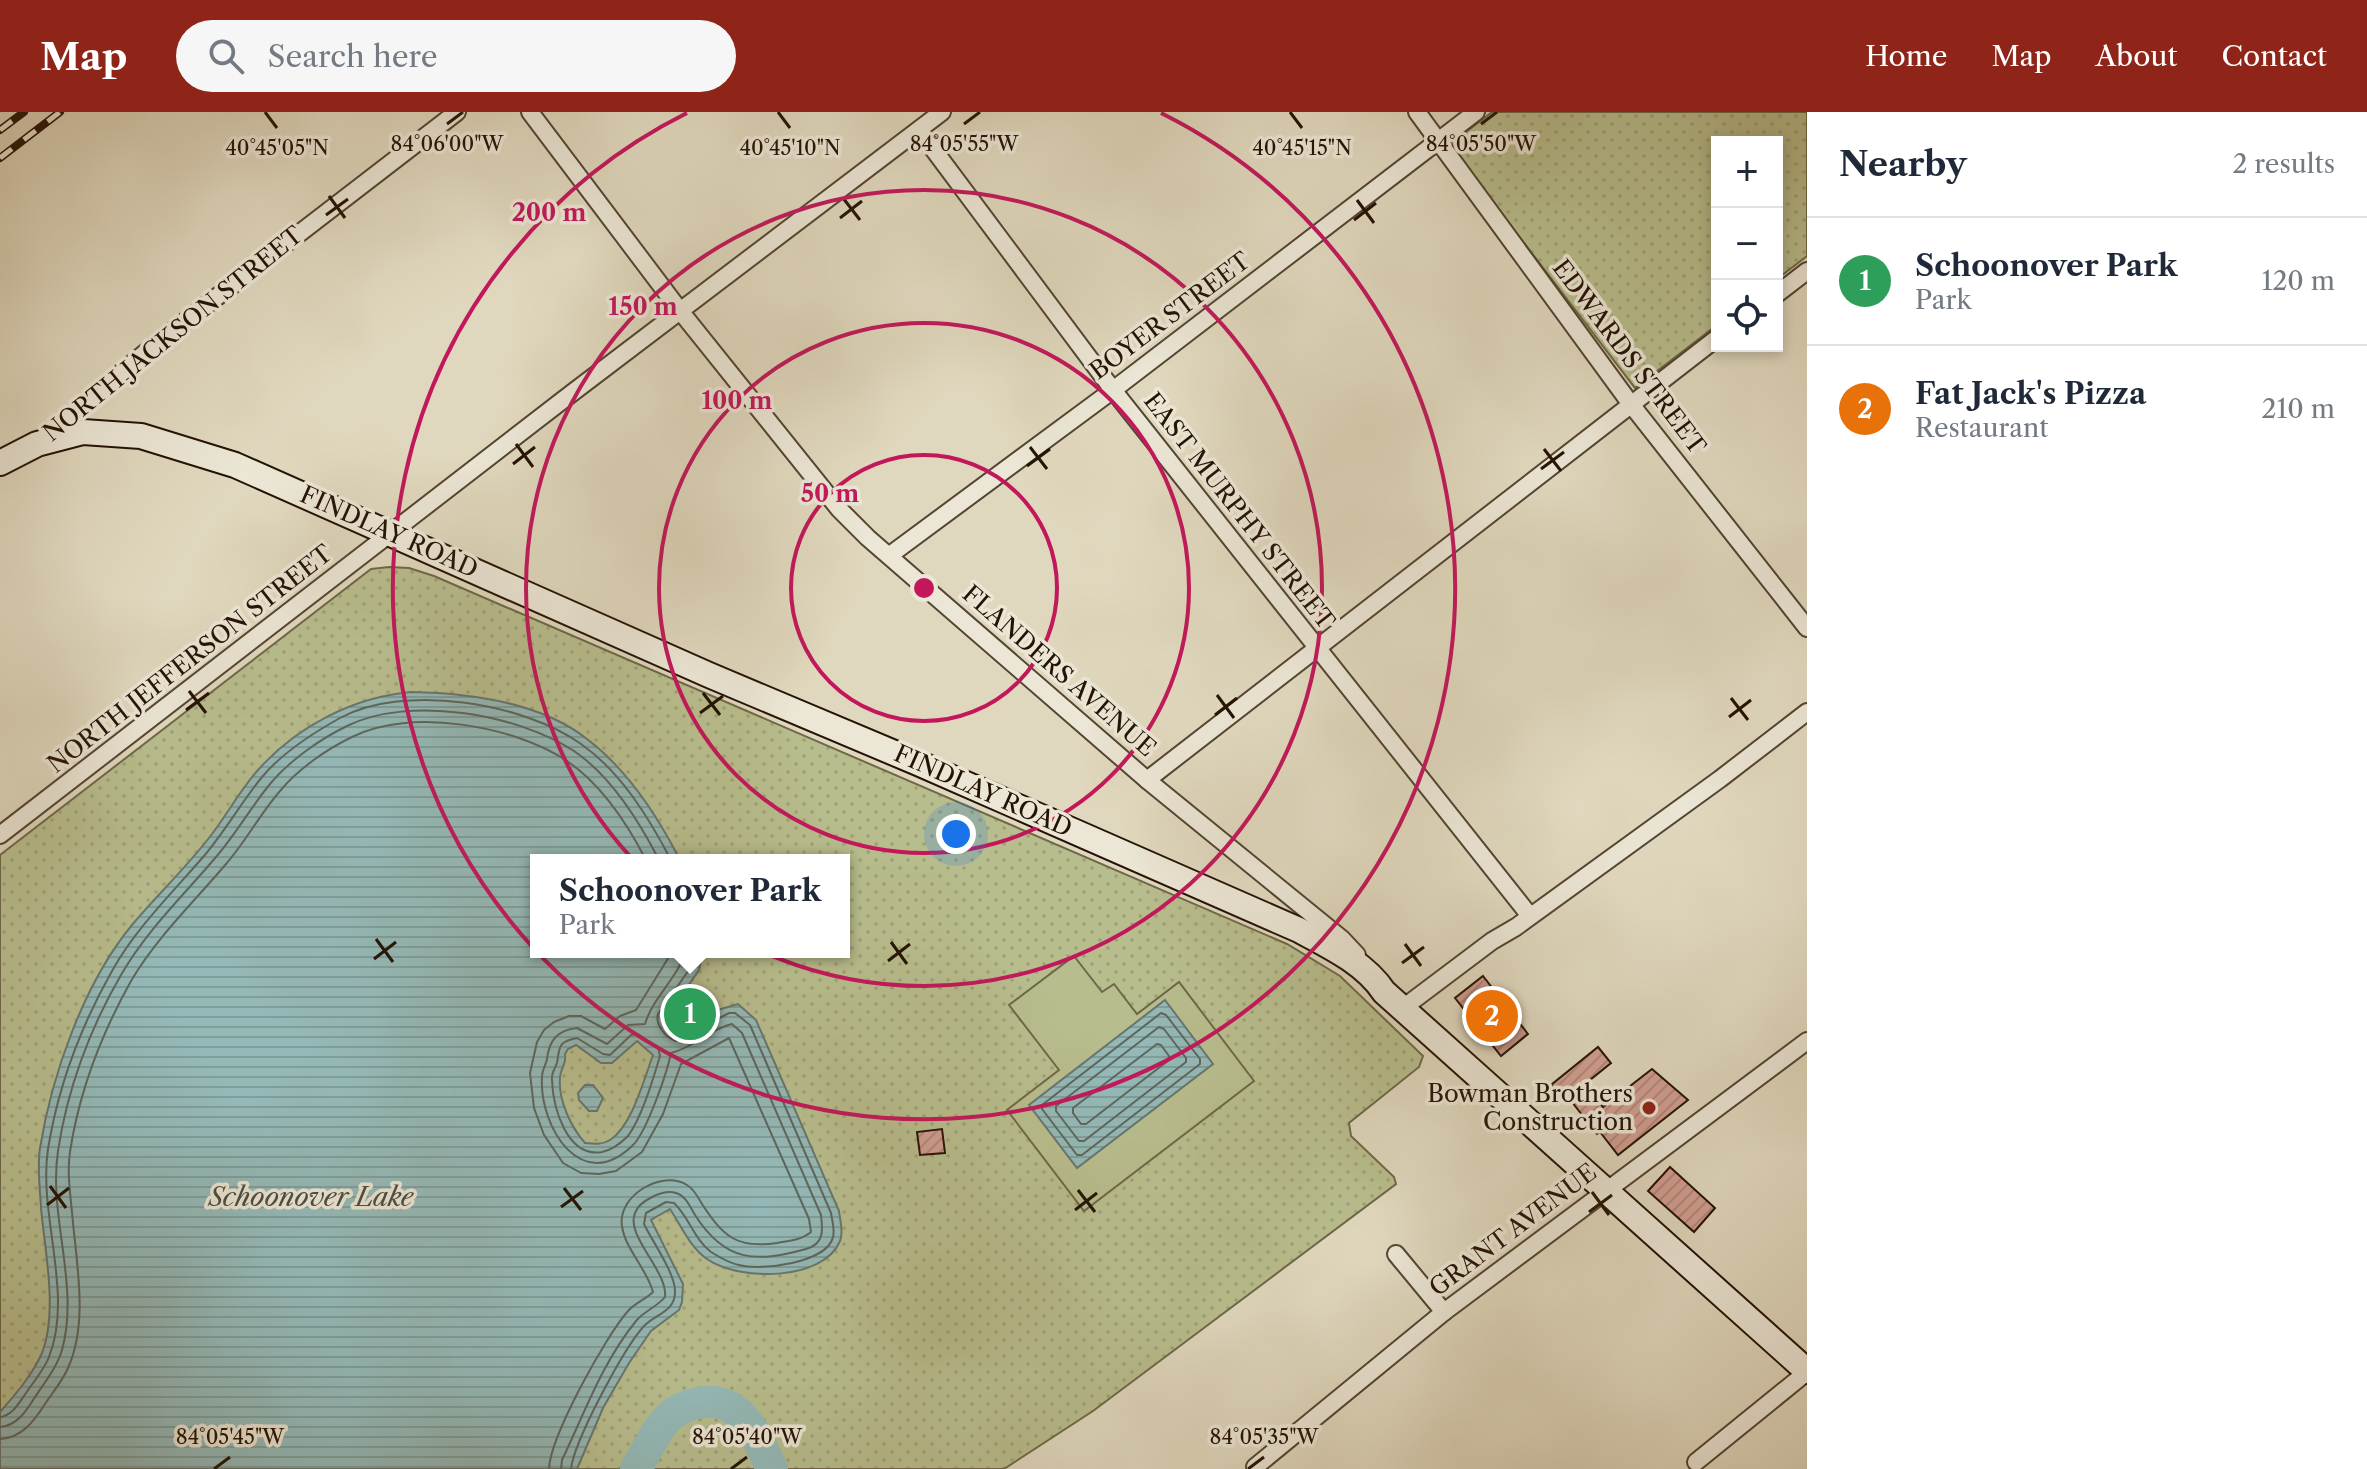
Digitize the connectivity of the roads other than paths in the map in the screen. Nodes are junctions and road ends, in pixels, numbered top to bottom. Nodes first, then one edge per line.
1 (457, 112) edge
2 (530, 112) edge
3 (942, 112) edge
4 (1417, 112) edge
5 (1476, 112) edge
6 (919, 130) junction
7 (1438, 140) junction
8 (1807, 271) edge
9 (1783, 289) edge
10 (681, 312) junction
11 (1711, 342) edge
12 (1113, 390) junction
13 (1630, 403) junction
14 (37, 444) junction
15 (0, 463) edge
16 (391, 534) junction
17 (890, 555) junction
18 (1807, 628) edge
19 (1316, 647) junction
20 (1807, 712) edge
21 (1147, 780) junction
22 (0, 835) edge
23 (1530, 916) junction
24 (1374, 977) junction
25 (1403, 1008) junction
26 (1807, 1041) edge
27 (1605, 1190) junction
28 (1396, 1254) dead end
29 (1444, 1312) junction
30 (1807, 1372) edge
31 (1696, 1462) dead end
32 (1255, 1468) edge

1 - 14 street, NORTH JACKSON STREET
2 - 10 street, FLANDERS AVENUE
3 - 6 street, NORTH JEFFERSON STREET
4 - 7 street, EDWARDS STREET
5 - 7 street, BOYER STREET
6 - 10 street, NORTH JEFFERSON STREET
6 - 12 street, EAST MURPHY STREET
7 - 12 street, BOYER STREET
7 - 13 street, EDWARDS STREET
8 - 9 street
10 - 16 street, NORTH JEFFERSON STREET
10 - 17 street, FLANDERS AVENUE
11 - 13 street
12 - 17 street, BOYER STREET
12 - 19 street, EAST MURPHY STREET
13 - 18 street, EDWARDS STREET
13 - 19 street
14 - 15 main road, NORTH JACKSON STREET
14 - 16 main road, FINDLAY ROAD
16 - 22 street, NORTH JEFFERSON STREET
16 - 24 main road, FINDLAY ROAD
17 - 21 street, FLANDERS AVENUE
19 - 21 street
19 - 23 street, EAST MURPHY STREET
20 - 23 street
21 - 24 street, FLANDERS AVENUE
23 - 25 street
24 - 25 main road, FINDLAY ROAD
25 - 27 main road, FINDLAY ROAD
26 - 27 street, GRANT AVENUE
27 - 29 street, GRANT AVENUE
27 - 30 main road, FINDLAY ROAD
28 - 29 street
29 - 32 street, GRANT AVENUE
30 - 31 street

